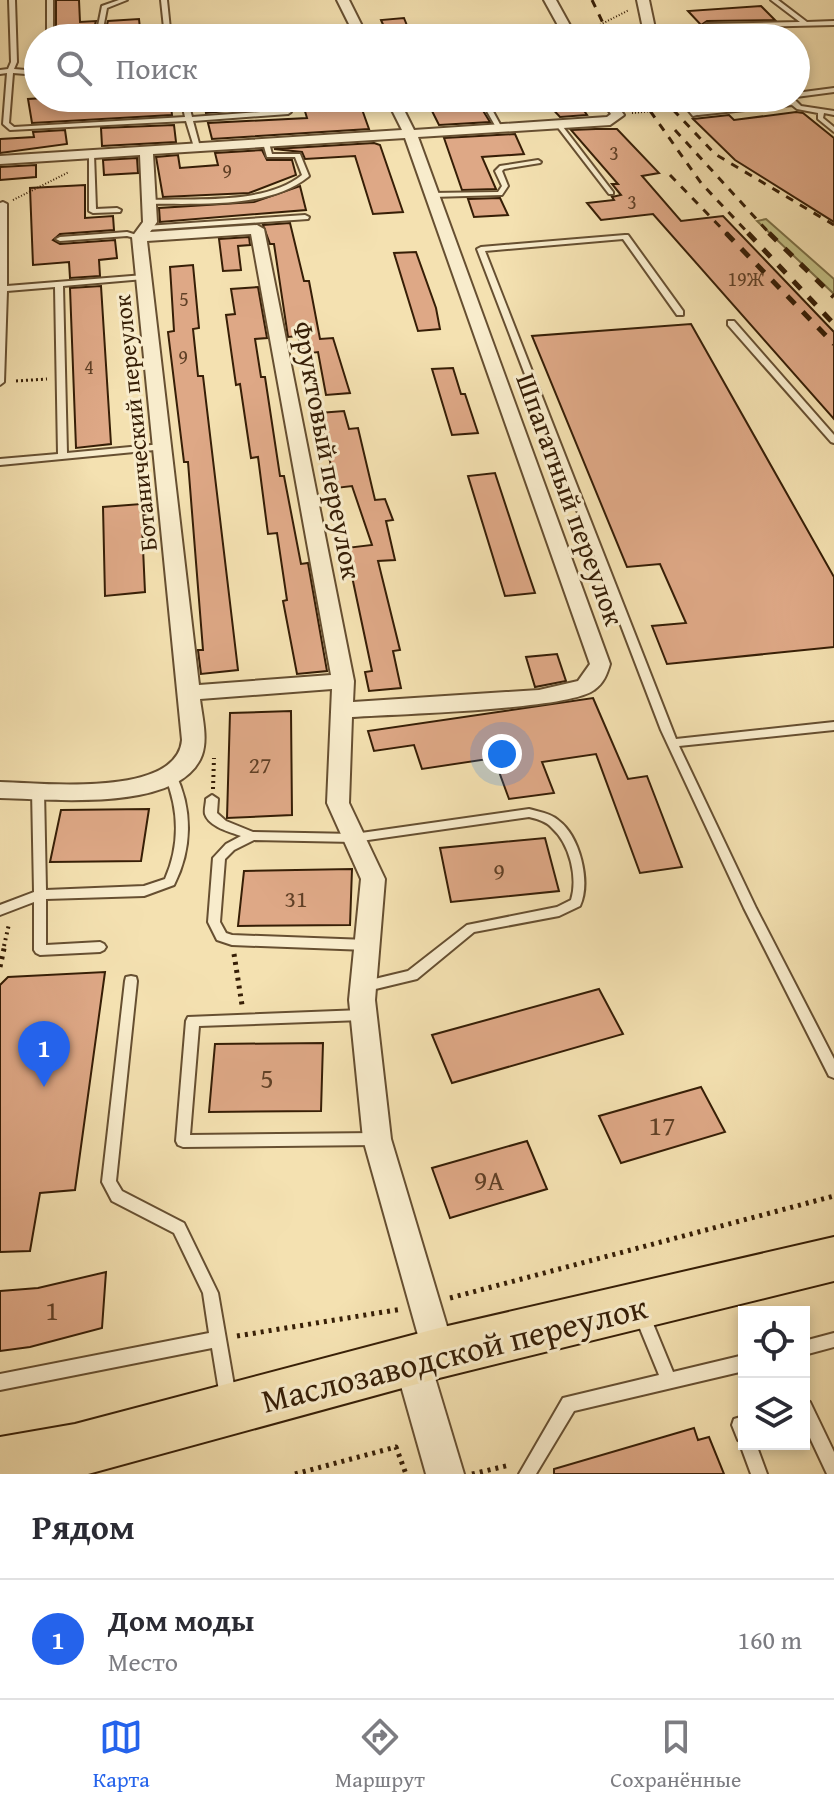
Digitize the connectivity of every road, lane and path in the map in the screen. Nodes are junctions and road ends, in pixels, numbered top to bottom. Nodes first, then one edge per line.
1 (12, 0) edge
2 (50, 0) edge
3 (124, 0) edge
4 (164, 0) edge
5 (343, 0) edge
6 (550, 0) edge
7 (774, 0) edge
8 (643, 2) edge
9 (13, 23) junction
10 (805, 23) junction
11 (834, 23) edge
12 (0, 24) edge
13 (50, 24) edge
14 (101, 24) edge
15 (166, 24) edge
16 (355, 24) edge
17 (565, 24) edge
18 (600, 24) edge
19 (648, 24) edge
20 (772, 24) edge
21 (10, 71) junction
22 (0, 72) edge
23 (24, 72) edge
24 (834, 90) edge
25 (810, 93) edge
26 (810, 108) edge
27 (187, 112) edge
28 (288, 112) dead end
29 (399, 112) edge
30 (490, 112) edge
31 (612, 112) edge
32 (684, 112) edge
33 (821, 112) junction
34 (834, 113) edge
35 (614, 118) junction
36 (189, 119) junction
37 (558, 124) junction
38 (499, 128) junction
39 (834, 130) edge
40 (410, 134) junction
41 (266, 143) junction
42 (197, 147) junction
43 (146, 151) junction
44 (91, 158) junction
45 (0, 160) edge
46 (538, 162) dead end
47 (611, 193) dead end
48 (432, 195) junction
49 (150, 202) junction
50 (2, 204) edge
51 (117, 210) dead end
52 (305, 217) dead end
53 (143, 232) junction
54 (60, 239) dead end
55 (144, 277) junction
56 (59, 284) junction
57 (2, 289) edge
58 (680, 313) dead end
59 (731, 323) dead end
60 (61, 378) junction
61 (15, 381) dead end
62 (0, 382) edge
63 (834, 440) edge
64 (162, 447) junction
65 (63, 456) junction
66 (0, 462) edge
67 (343, 681) junction
68 (189, 693) junction
69 (343, 710) junction
70 (834, 726) edge
71 (673, 743) junction
72 (171, 776) junction
73 (0, 790) edge
74 (38, 790) junction
75 (212, 799) dead end
76 (252, 836) junction
77 (354, 838) junction
78 (40, 895) junction
79 (6, 908) edge
80 (232, 940) junction
81 (367, 945) junction
82 (100, 947) dead end
83 (0, 967) edge
84 (131, 981) dead end
85 (362, 987) junction
86 (362, 1015) junction
87 (245, 1019) junction
88 (834, 1072) edge
89 (377, 1139) junction
90 (834, 1196) edge
91 (834, 1259) edge
92 (427, 1304) junction
93 (639, 1306) junction
94 (219, 1339) junction
95 (834, 1340) edge
96 (810, 1346) edge
97 (426, 1357) junction
98 (738, 1364) edge
99 (669, 1381) junction
100 (0, 1382) edge
101 (230, 1410) junction
102 (810, 1420) edge
103 (750, 1450) edge
104 (75, 1451) junction
105 (0, 1464) edge
106 (532, 1467) edge
107 (834, 1470) edge
108 (25, 1474) edge
109 (295, 1474) edge
110 (406, 1474) edge
111 (445, 1474) edge
112 (472, 1474) edge
113 (759, 1474) edge

1 - 9 lane
2 - 13 lane
3 - 14 lane
4 - 15 lane
5 - 16 street
6 - 17 street
7 - 10 lane
8 - 18 path
8 - 19 street
9 - 12 lane
9 - 21 lane
10 - 11 lane
10 - 20 lane
21 - 22 lane
21 - 23 lane
21 - 36 lane
24 - 25 lane
26 - 33 lane
27 - 36 lane
28 - 36 lane
29 - 40 street, Шпагатный переулок
30 - 38 lane
31 - 35 street
32 - 35 path
33 - 34 lane
33 - 39 lane
35 - 37 street
36 - 42 lane
37 - 38 street
37 - 47 lane
38 - 40 street
40 - 41 street
40 - 48 street, Шпагатный переулок
41 - 42 street
41 - 49 lane
42 - 43 street
43 - 44 street
43 - 49 street, Ботанический переулок
44 - 45 street
44 - 50 path
44 - 51 lane
46 - 48 lane
48 - 69 street, Шпагатный переулок
49 - 53 street, Ботанический переулок
50 - 57 lane
52 - 53 lane
53 - 54 lane
53 - 55 street, Ботанический переулок
53 - 67 street, Фруктовый переулок
55 - 56 lane
55 - 64 street, Ботанический переулок
56 - 57 lane
56 - 60 lane
57 - 62 lane
58 - 71 lane
59 - 63 lane
60 - 61 path
60 - 65 lane
64 - 65 lane
64 - 68 street, Ботанический переулок
65 - 66 lane
67 - 68 street
67 - 69 street, Фруктовый переулок
68 - 72 street, Ботанический переулок
69 - 77 street, Фруктовый переулок
70 - 71 lane
71 - 88 lane
72 - 74 street
72 - 78 lane
73 - 74 street
74 - 78 lane
75 - 76 lane
76 - 77 lane
76 - 80 lane
77 - 81 street, Фруктовый переулок
77 - 85 lane
78 - 79 lane
78 - 82 lane
79 - 83 path
80 - 81 lane
80 - 87 path
81 - 85 street, Фруктовый переулок
84 - 94 lane
85 - 86 street, Фруктовый переулок
86 - 87 lane
86 - 89 street, Фруктовый переулок
87 - 89 lane
89 - 92 street, Фруктовый переулок
90 - 92 path
91 - 93 highway, Маслозаводской переулок
92 - 94 path
92 - 97 street, Фруктовый переулок
93 - 97 highway, Маслозаводской переулок
93 - 99 lane
94 - 100 lane
94 - 101 lane
95 - 96 lane
97 - 101 highway, Маслозаводской переулок
97 - 111 street
98 - 99 lane
99 - 106 lane
101 - 104 highway, Маслозаводской переулок
102 - 107 lane
103 - 113 lane
104 - 105 highway, Маслозаводской переулок
104 - 108 highway, Маслозаводской переулок
106 - 112 path
109 - 110 path

